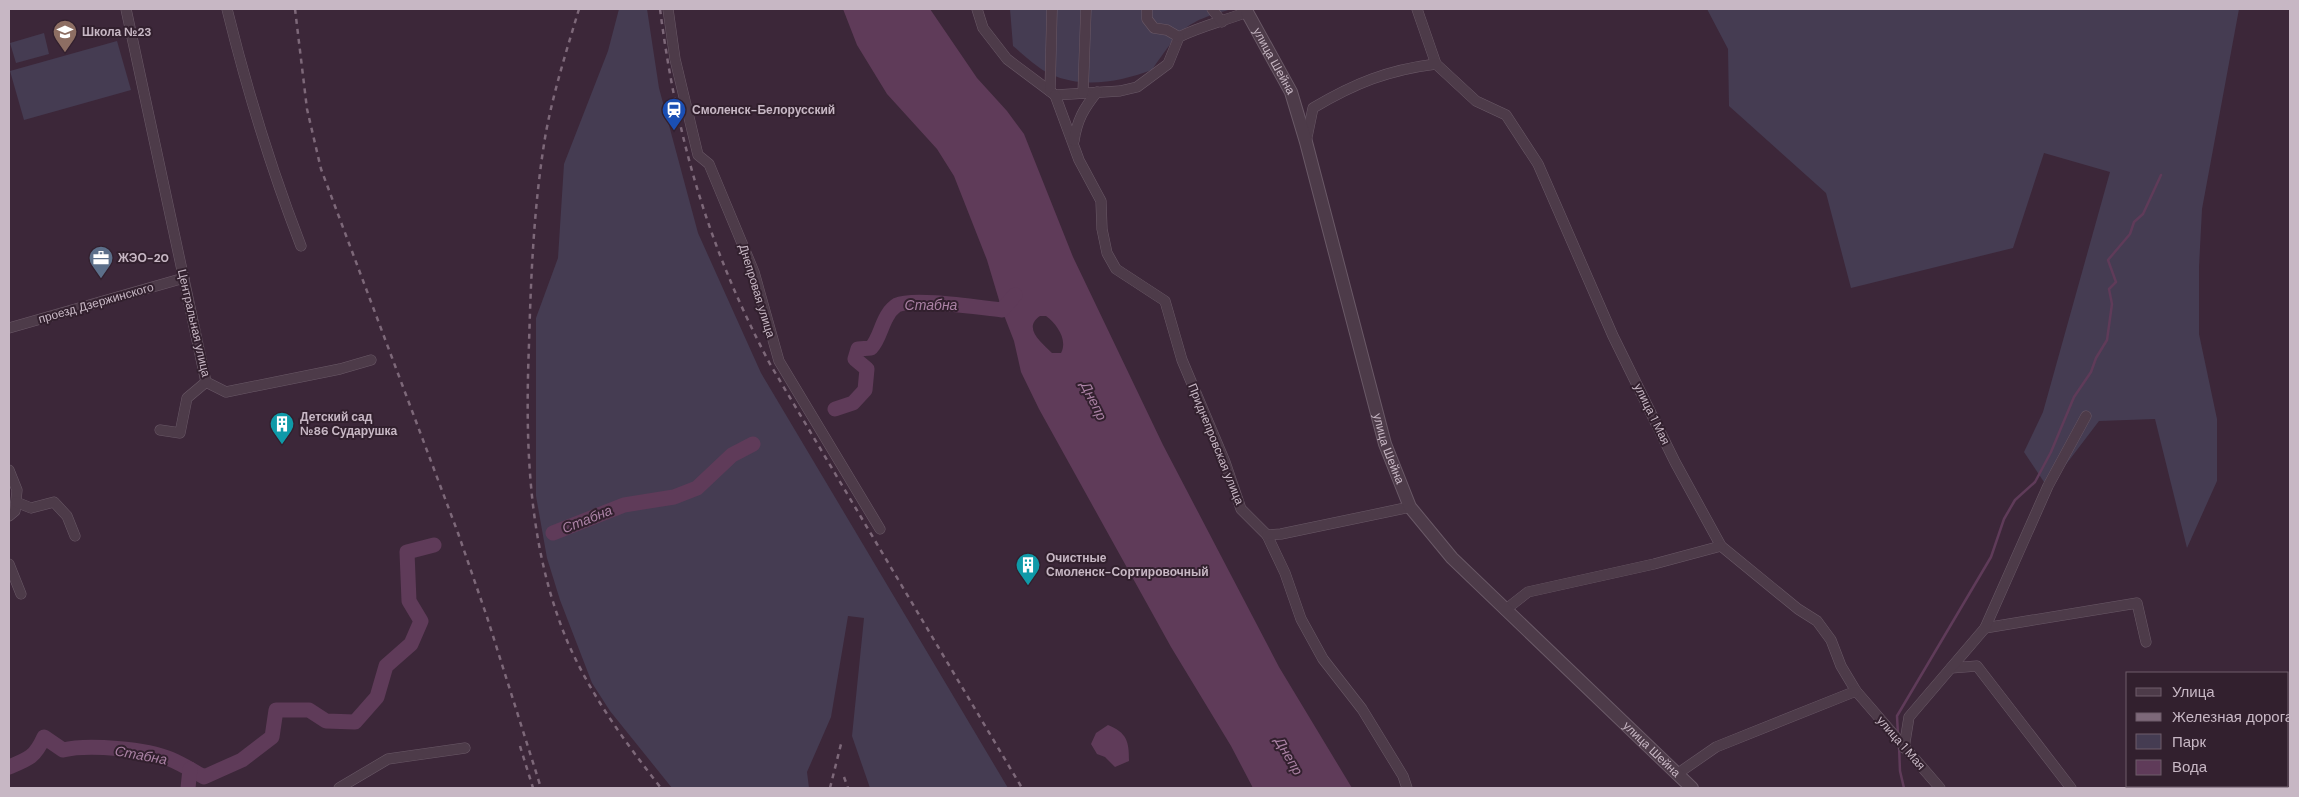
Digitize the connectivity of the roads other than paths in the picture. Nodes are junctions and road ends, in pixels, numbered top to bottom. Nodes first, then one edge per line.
1 (126, 9) edge
2 (227, 9) edge
3 (668, 9) edge
4 (978, 9) edge
5 (1052, 9) edge
6 (1086, 9) edge
7 (1147, 9) edge
8 (1212, 9) edge
9 (1417, 9) edge
10 (1247, 10) edge
11 (1222, 22) junction
12 (1179, 37) junction
13 (1436, 64) junction
14 (1097, 92) junction
15 (1052, 93) junction
16 (1083, 93) junction
17 (1306, 142) junction
18 (1074, 144) junction
19 (300, 246) dead end
20 (184, 278) junction
21 (9, 328) edge
22 (372, 360) dead end
23 (206, 382) junction
24 (2086, 416) dead end
25 (160, 430) dead end
26 (9, 470) edge
27 (16, 502) junction
28 (1410, 507) junction
29 (9, 516) edge
30 (880, 529) dead end
31 (1266, 535) junction
32 (75, 536) dead end
33 (1721, 546) junction
34 (9, 564) edge
35 (21, 594) dead end
36 (1505, 610) junction
37 (1985, 628) junction
38 (2146, 642) dead end
39 (1951, 668) junction
40 (1856, 691) junction
41 (466, 748) dead end
42 (1904, 748) junction
43 (1677, 774) junction
44 (338, 788) edge
45 (1407, 788) edge
46 (1692, 788) edge
47 (1940, 788) edge
48 (2071, 788) edge

1 - 20 street, Центральная улица
2 - 19 street
3 - 30 street, Днепровая улица
4 - 15 street
5 - 15 street
6 - 16 street
7 - 12 street
8 - 11 street
9 - 13 street, улица 1 Мая
10 - 11 street
10 - 17 street, улица Шейна
11 - 12 street
12 - 14 street
13 - 17 street
13 - 33 street, улица 1 Мая
14 - 16 street
14 - 18 street
15 - 16 street
15 - 18 street, Приднепровская улица
17 - 28 street, улица Шейна
18 - 31 street, Приднепровская улица
20 - 21 street, проезд Дзержинского
20 - 23 street, Центральная улица
22 - 23 street, Центральная улица
23 - 25 street
24 - 37 street
26 - 27 street
27 - 29 street
27 - 32 street
28 - 31 street
28 - 36 street, улица Шейна
31 - 45 street, Приднепровская улица
33 - 36 street
33 - 40 street, улица 1 Мая
34 - 35 street
36 - 43 street, улица Шейна
37 - 38 street
37 - 39 street
39 - 42 street
39 - 48 street
40 - 42 street, улица 1 Мая
40 - 43 street
41 - 44 street
42 - 47 street, улица 1 Мая
43 - 46 street, улица Шейна

